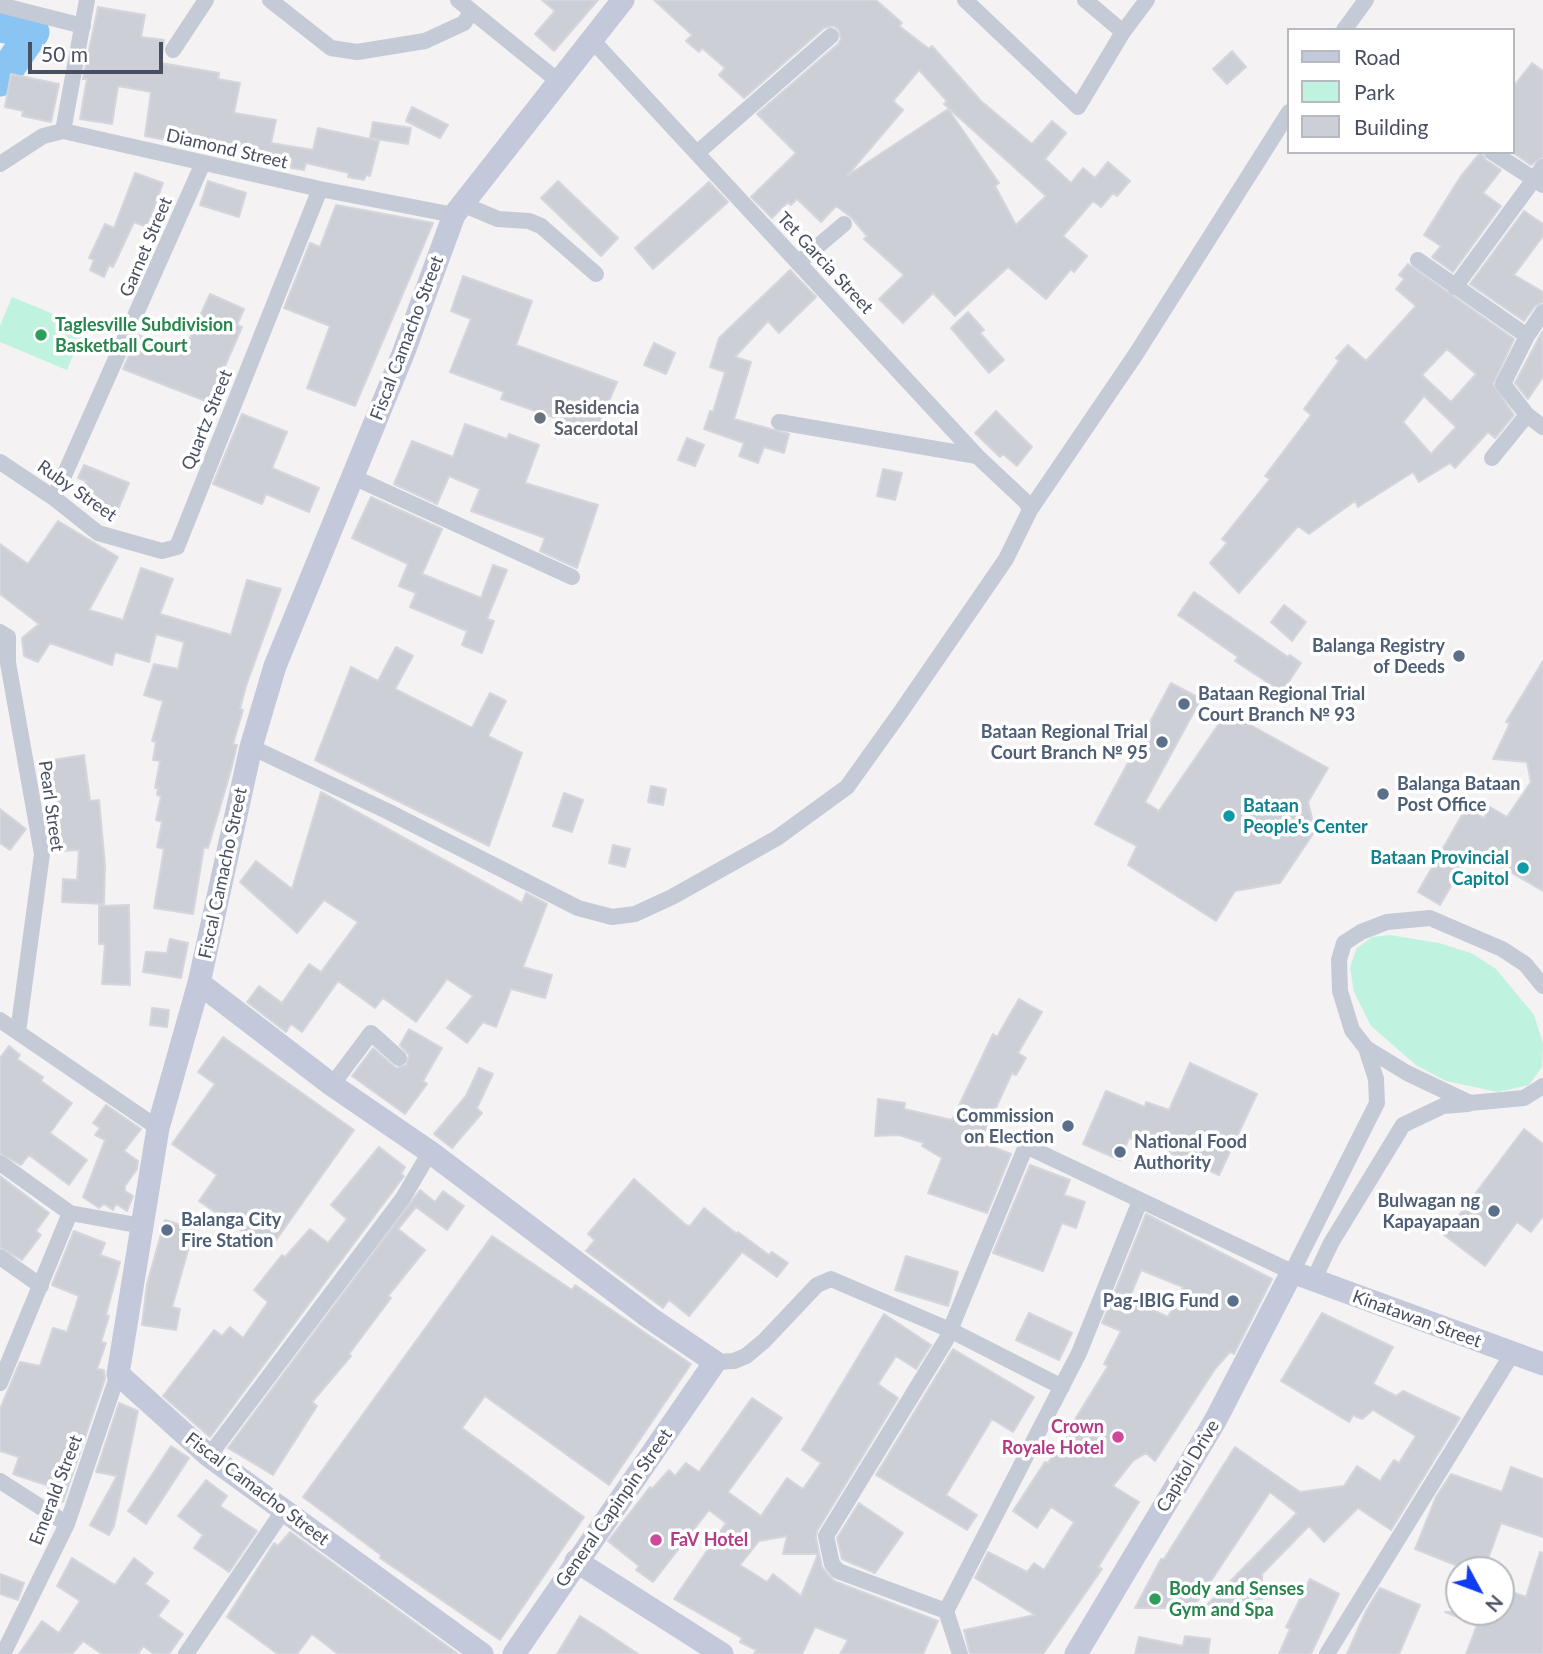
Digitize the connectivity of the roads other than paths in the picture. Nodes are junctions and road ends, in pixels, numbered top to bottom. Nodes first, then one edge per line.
1 (87, 0) edge
2 (206, 0) edge
3 (270, 0) edge
4 (457, 0) edge
5 (623, 0) edge
6 (965, 0) edge
7 (1085, 0) edge
8 (1147, 0) edge
9 (1366, 0) edge
10 (0, 5) edge
11 (471, 12) junction
12 (83, 26) junction
13 (1345, 28) edge
14 (1123, 32) junction
15 (831, 36) dead end
16 (592, 40) junction
17 (173, 50) dead end
18 (558, 81) junction
19 (1288, 114) edge
20 (63, 131) junction
21 (697, 153) junction
22 (1496, 154) edge
23 (203, 163) junction
24 (0, 164) edge
25 (1540, 177) edge
26 (320, 189) junction
27 (458, 209) junction
28 (844, 224) dead end
29 (1418, 260) dead end
30 (798, 263) junction
31 (596, 274) dead end
32 (1455, 287) junction
33 (1543, 312) edge
34 (1527, 336) junction
35 (1527, 415) junction
36 (779, 422) dead end
37 (1543, 427) edge
38 (977, 456) junction
39 (1492, 458) dead end
40 (0, 462) edge
41 (351, 476) junction
42 (54, 498) junction
43 (1030, 510) junction
44 (177, 547) joint
45 (572, 577) dead end
46 (0, 632) edge
47 (4, 669) edge
48 (251, 747) junction
49 (199, 983) junction
50 (1543, 986) edge
51 (0, 1020) edge
52 (18, 1032) junction
53 (1366, 1048) junction
54 (399, 1058) dead end
55 (332, 1085) junction
56 (1543, 1086) edge
57 (1470, 1104) junction
58 (158, 1128) junction
59 (430, 1152) junction
60 (0, 1163) edge
61 (1140, 1201) junction
62 (71, 1213) junction
63 (142, 1226) junction
64 (0, 1257) edge
65 (1303, 1277) junction
66 (41, 1286) junction
67 (950, 1330) junction
68 (1512, 1354) junction
69 (6, 1355) edge
70 (715, 1362) junction
71 (1543, 1364) edge
72 (118, 1374) junction
73 (0, 1383) edge
74 (1062, 1387) junction
75 (209, 1456) junction
76 (0, 1481) edge
77 (283, 1511) junction
78 (67, 1524) junction
79 (576, 1561) junction
80 (946, 1611) junction
81 (3, 1654) edge
82 (186, 1654) edge
83 (482, 1654) edge
84 (514, 1654) edge
85 (722, 1654) edge
86 (960, 1654) edge
87 (1076, 1654) edge
88 (1327, 1654) edge

1 - 12 street
2 - 17 street
3 - 11 street
4 - 11 street
5 - 16 street, Fiscal Camacho Street
6 - 14 street
7 - 14 street
8 - 14 street
9 - 13 street
10 - 12 street
11 - 18 street
12 - 20 street
15 - 21 street
16 - 18 street, Fiscal Camacho Street
16 - 21 street, Tet Garcia Street
18 - 27 street, Fiscal Camacho Street
19 - 43 street
20 - 23 street, Diamond Street
20 - 24 street
21 - 30 street, Tet Garcia Street
22 - 25 street
23 - 26 street, Diamond Street
23 - 42 street, Garnet Street
25 - 32 street
26 - 27 street, Diamond Street
26 - 44 street, Quartz Street
27 - 31 street, Diamond Street
27 - 41 street, Fiscal Camacho Street
28 - 30 street
29 - 32 street
30 - 38 street, Tet Garcia Street
32 - 34 street
33 - 34 street
34 - 35 street
35 - 37 street
35 - 39 street
36 - 38 street
38 - 43 street, Tet Garcia Street
40 - 42 street, Ruby Street
41 - 45 street
41 - 48 street, Fiscal Camacho Street
42 - 44 street, Ruby Street
43 - 48 street
46 - 47 street, Pearl Street
47 - 52 street, Pearl Street
48 - 49 street, Fiscal Camacho Street
49 - 55 street
49 - 58 street, Fiscal Camacho Street
50 - 53 street
51 - 52 street
52 - 58 street
53 - 57 street
53 - 65 street
54 - 55 street
55 - 59 street
56 - 57 street
57 - 65 street
58 - 63 street, Fiscal Camacho Street
59 - 70 street
59 - 75 street
60 - 62 street
61 - 65 street
61 - 67 street
61 - 74 street
62 - 63 street
62 - 66 street
63 - 72 street, Fiscal Camacho Street
64 - 66 street
65 - 68 street, Kinatawan Street
65 - 87 street, Capitol Drive
66 - 69 street
67 - 70 street
67 - 74 street
67 - 80 street
68 - 71 street, Kinatawan Street
68 - 88 street
69 - 73 street
70 - 79 street, General Capinpin Street
72 - 75 street, Fiscal Camacho Street
72 - 78 street, Emerald Street
74 - 80 street
75 - 77 street, Fiscal Camacho Street
76 - 78 street
77 - 82 street
77 - 83 street, Fiscal Camacho Street
78 - 81 street, Emerald Street
79 - 84 street, General Capinpin Street
79 - 85 street
80 - 86 street

